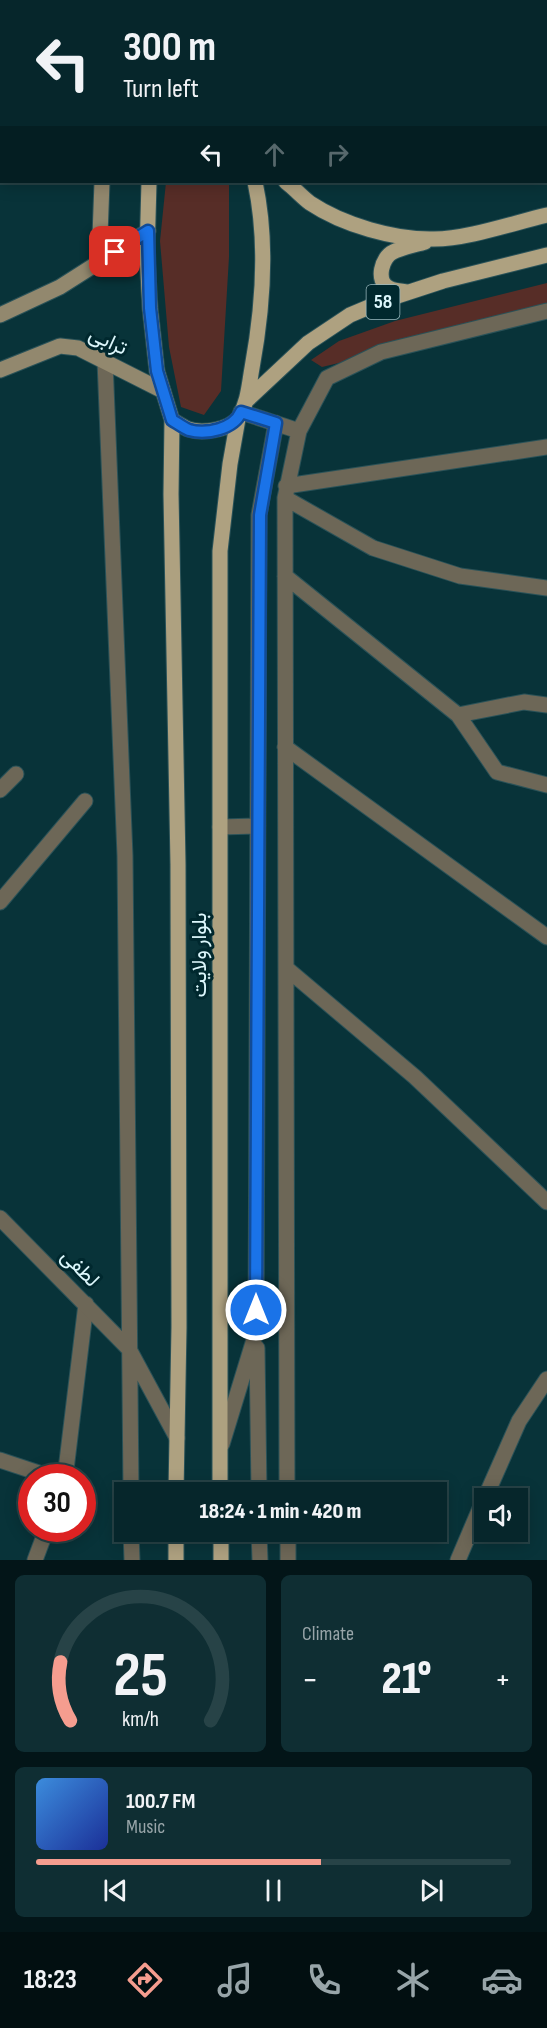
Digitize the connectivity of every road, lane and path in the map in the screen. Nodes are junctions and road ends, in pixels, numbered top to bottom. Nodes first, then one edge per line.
1 (102, 183) edge
2 (150, 183) edge
3 (255, 183) edge
4 (287, 183) edge
5 (547, 215) edge
6 (148, 231) junction
7 (434, 239) junction
8 (547, 255) edge
9 (99, 263) junction
10 (409, 292) junction
11 (547, 311) edge
12 (0, 315) edge
13 (105, 361) junction
14 (0, 370) edge
15 (163, 391) junction
16 (242, 411) junction
17 (172, 420) junction
18 (276, 423) junction
19 (299, 430) junction
20 (547, 447) edge
21 (286, 492) junction
22 (285, 576) junction
23 (547, 588) edge
24 (547, 705) edge
25 (458, 715) junction
26 (285, 747) junction
27 (16, 774) dead end
28 (547, 785) edge
29 (0, 790) edge
30 (85, 801) dead end
31 (258, 825) junction
32 (220, 827) junction
33 (0, 902) edge
34 (547, 937) edge
35 (286, 968) junction
36 (547, 1202) edge
37 (1, 1222) edge
38 (86, 1304) junction
39 (256, 1333) junction
40 (129, 1349) junction
41 (547, 1379) edge
42 (177, 1438) junction
43 (220, 1450) junction
44 (0, 1460) edge
45 (67, 1464) edge
46 (18, 1466) edge
47 (131, 1482) edge
48 (176, 1482) edge
49 (220, 1482) edge
50 (259, 1482) edge
51 (288, 1482) edge
52 (490, 1488) edge
53 (474, 1524) edge
54 (42, 1542) edge
55 (131, 1542) edge
56 (176, 1542) edge
57 (220, 1542) edge
58 (259, 1542) edge
59 (288, 1542) edge
60 (35, 1560) edge
61 (132, 1560) edge
62 (176, 1560) edge
63 (221, 1560) edge
64 (260, 1560) edge
65 (288, 1560) edge
66 (458, 1560) edge

1 - 9 main road
2 - 6 main road, بلوار ولایت
3 - 16 main road, بلوار ولایت
4 - 7 main road
5 - 7 main road
6 - 9 main road
6 - 15 main road, بلوار ولایت
7 - 10 main road
8 - 10 main road, 58
9 - 12 main road
10 - 16 main road, 58
11 - 19 street
13 - 14 main road, ترابی
13 - 15 main road, ترابی
13 - 40 street
15 - 17 main road, بلوار ولایت
16 - 17 main road
16 - 18 street
16 - 32 main road, بلوار ولایت
17 - 42 main road, بلوار ولایت
18 - 19 street
18 - 31 street
19 - 21 street
20 - 21 street
21 - 22 street
21 - 23 street
22 - 25 street
22 - 26 street
24 - 25 street
25 - 28 street
26 - 34 street
26 - 35 street
27 - 29 street
30 - 33 street
31 - 32 street
31 - 39 street
32 - 43 main road, بلوار ولایت
35 - 36 street
35 - 51 street
37 - 38 street, لطفی
38 - 40 street, لطفی
38 - 45 street
39 - 43 street
39 - 50 street
40 - 42 street
40 - 47 street
41 - 52 street
42 - 48 main road, بلوار ولایت
43 - 49 main road, بلوار ولایت
44 - 46 street
53 - 66 street
54 - 60 street
55 - 61 street
56 - 62 main road
57 - 63 main road
58 - 64 street
59 - 65 street

